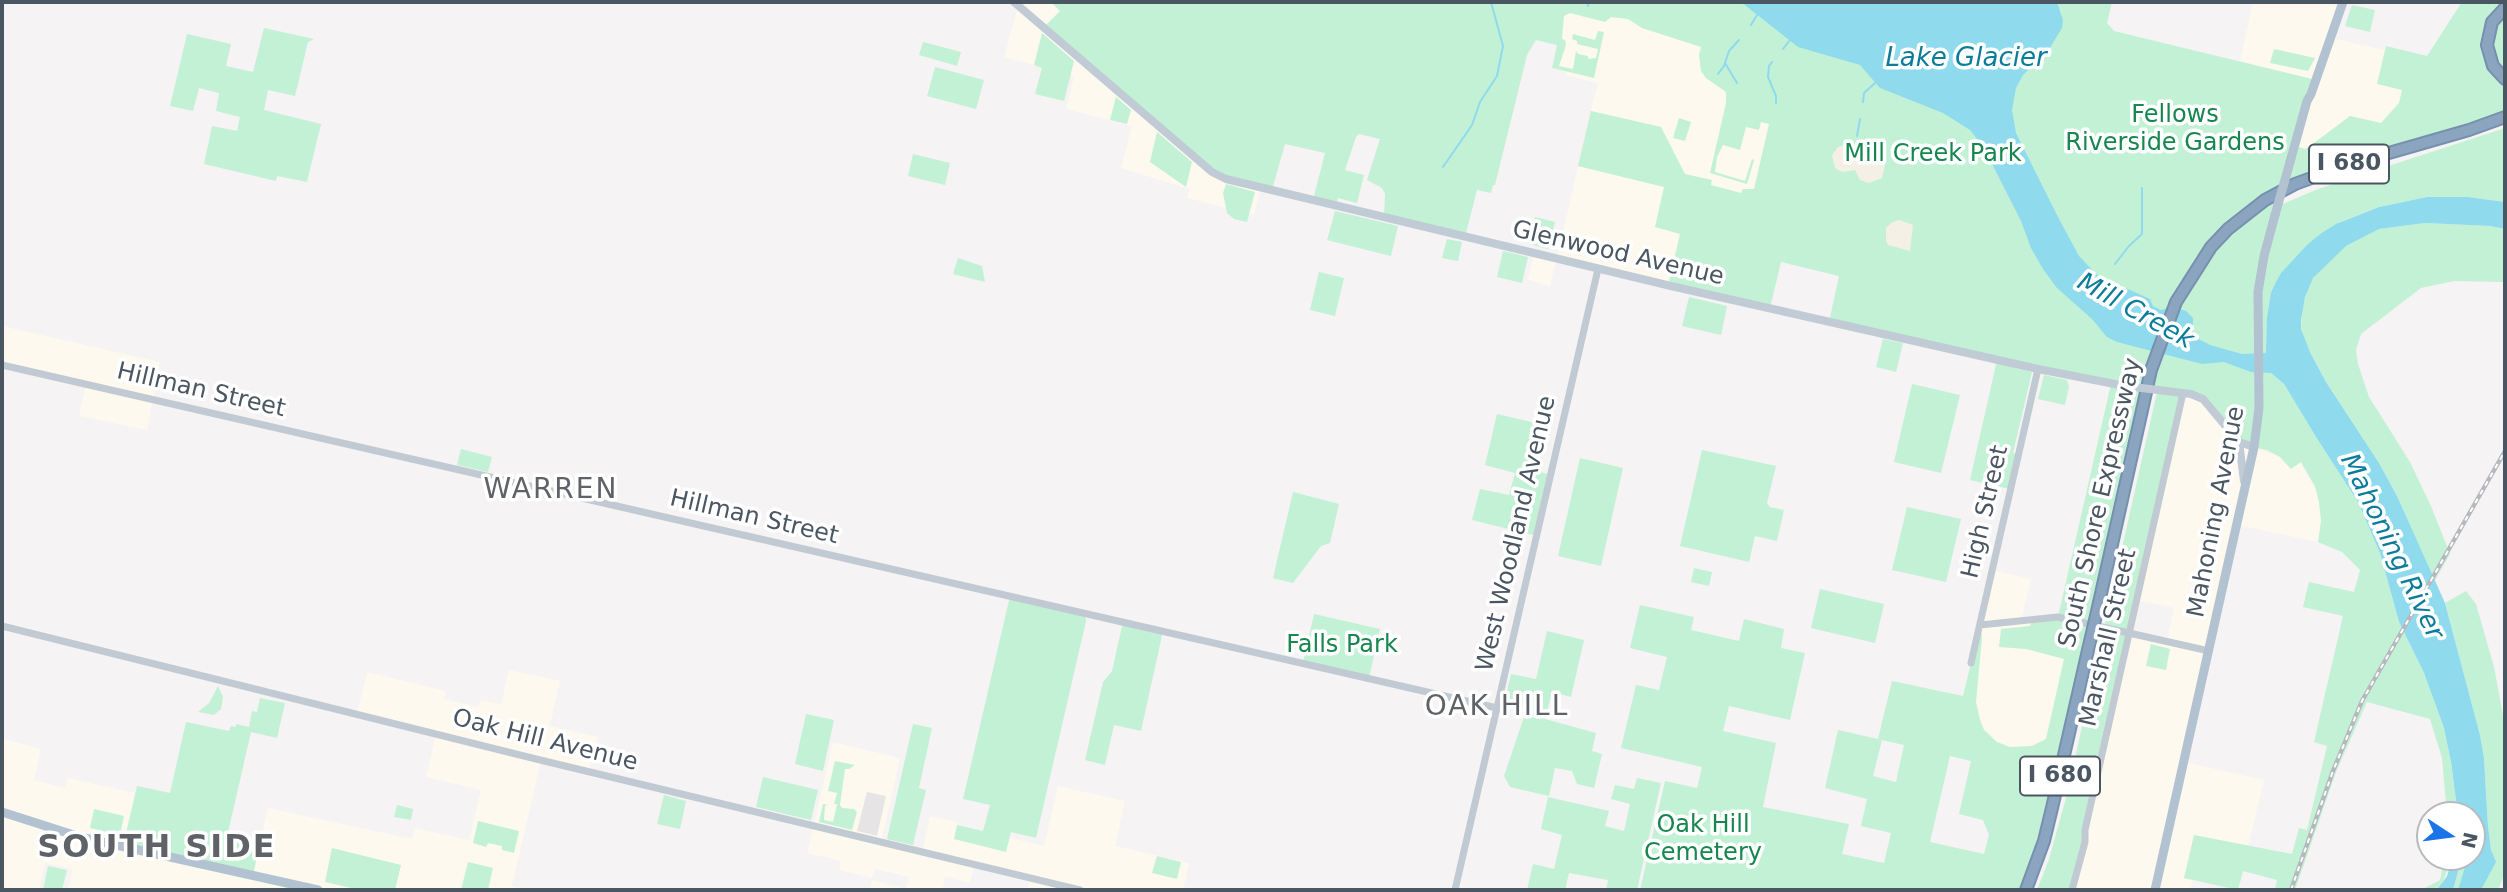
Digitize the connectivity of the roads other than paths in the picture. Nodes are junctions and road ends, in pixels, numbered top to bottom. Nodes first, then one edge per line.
1 (1014, 2) edge
2 (2343, 2) edge
3 (2505, 8) edge
4 (2505, 79) edge
5 (2505, 117) edge
6 (1598, 269) junction
7 (2, 365) edge
8 (2038, 369) junction
9 (2183, 393) junction
10 (2239, 442) junction
11 (2254, 447) junction
12 (2245, 493) junction
13 (1980, 625) junction
14 (2, 626) edge
15 (2129, 634) junction
16 (2209, 651) junction
17 (1971, 663) dead end
18 (1497, 708) junction
19 (2, 812) edge
20 (318, 890) edge
21 (1080, 890) edge
22 (1455, 890) edge
23 (2026, 890) edge
24 (2071, 890) edge
25 (2155, 890) edge

1 - 6 main road, Glenwood Avenue
2 - 11 main road, Mahoning Avenue, bridge
3 - 4 highway
5 - 23 highway, South Shore Expressway / I 680, bridge
6 - 8 main road, Glenwood Avenue
6 - 18 street, West Woodland Avenue
7 - 18 street, Hillman Street
8 - 9 main road, Glenwood Avenue, bridge
8 - 13 street, High Street
9 - 10 main road, Glenwood Avenue
9 - 15 street, Marshall Street
10 - 11 main road
10 - 12 main road
11 - 12 main road, Mahoning Avenue
12 - 16 main road, Mahoning Avenue
13 - 15 street
13 - 17 street, High Street
14 - 21 street, Oak Hill Avenue
15 - 16 street
15 - 24 street, Marshall Street
16 - 25 main road, Mahoning Avenue
18 - 22 street, West Woodland Avenue
19 - 20 main road

